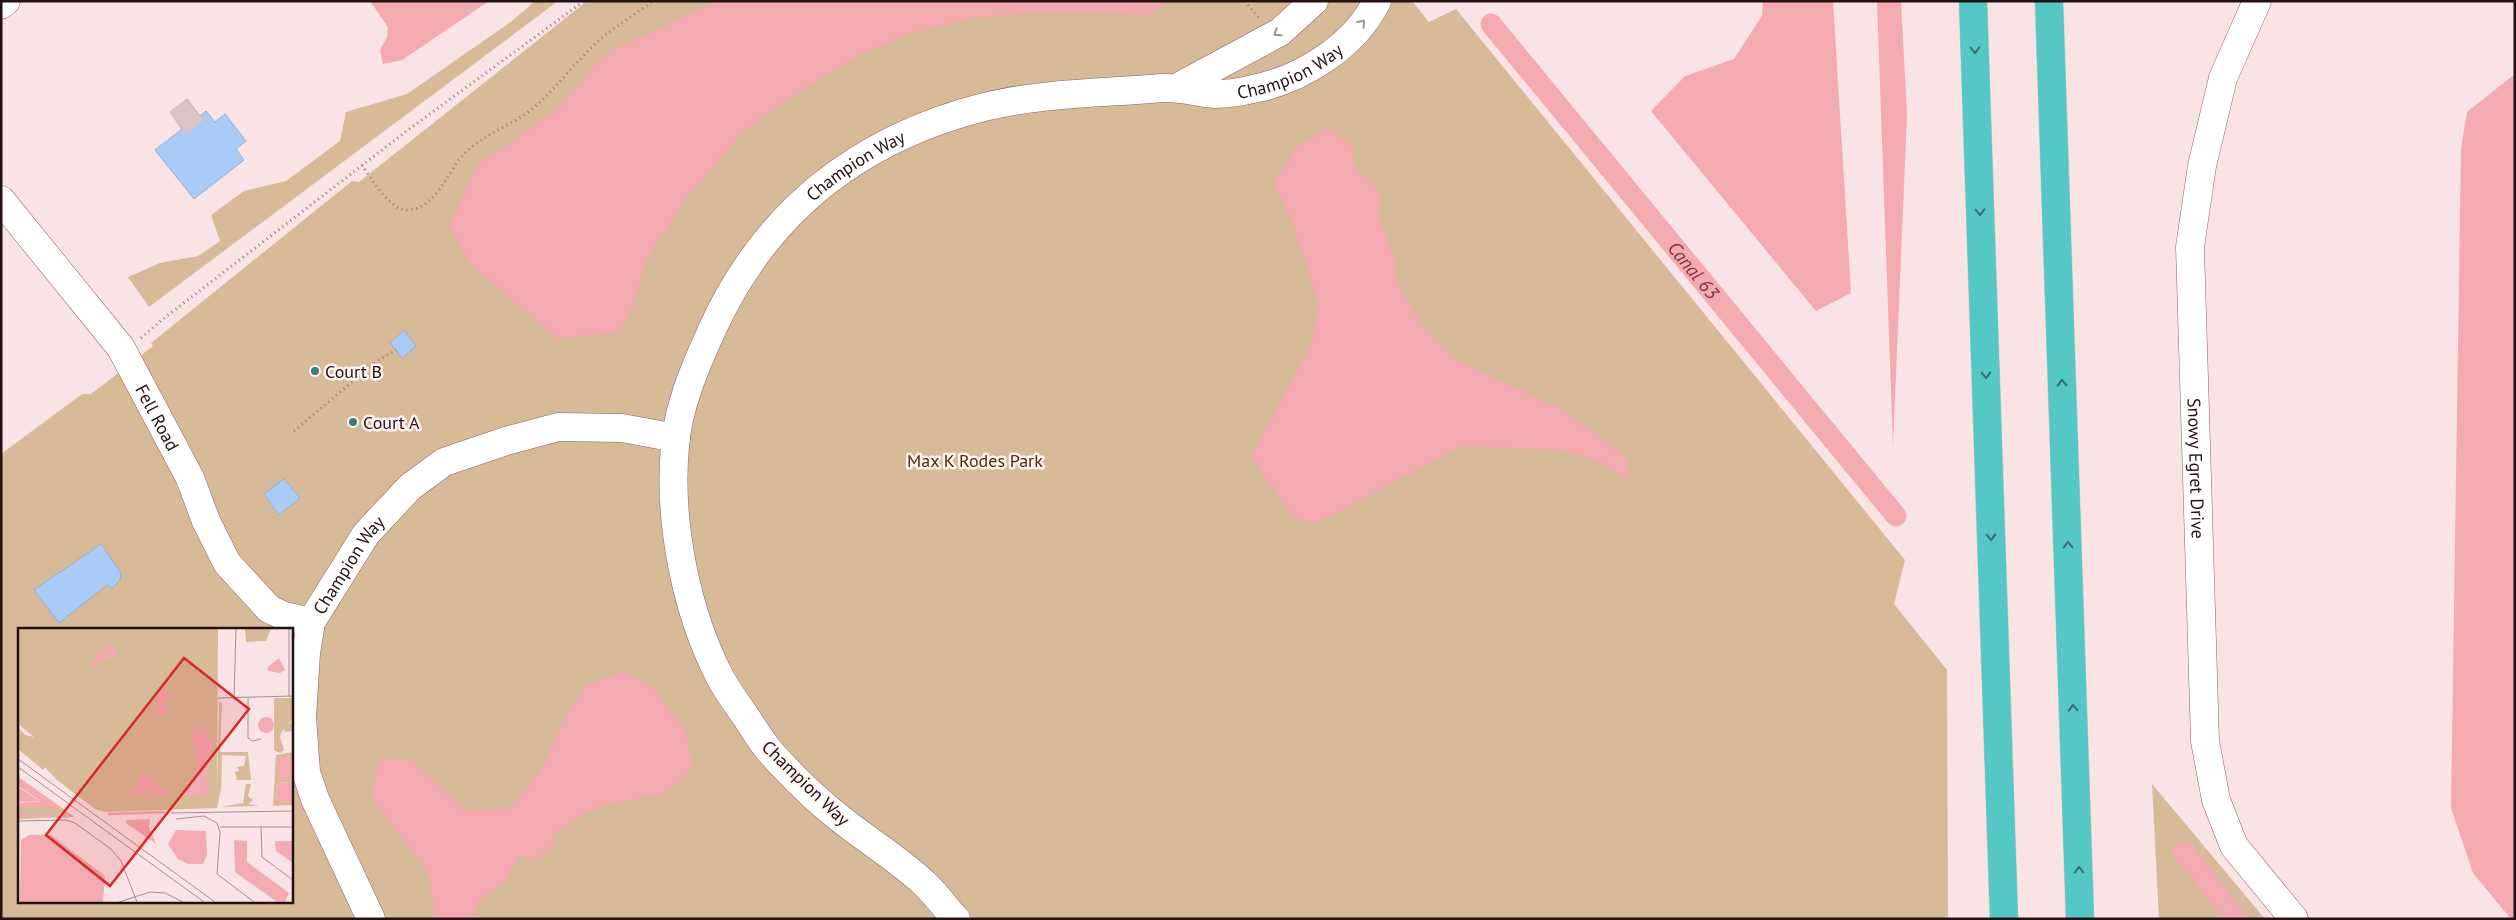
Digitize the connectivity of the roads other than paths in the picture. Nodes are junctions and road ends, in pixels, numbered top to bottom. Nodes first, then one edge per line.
1 (6, 1) edge
2 (1314, 1) edge
3 (1378, 1) edge
4 (1973, 1) edge
5 (2049, 1) edge
6 (2257, 1) edge
7 (1, 5) edge
8 (1178, 87) junction
9 (4, 208) edge
10 (676, 438) junction
11 (311, 622) junction
12 (372, 919) edge
13 (956, 919) edge
14 (2004, 919) edge
15 (2080, 919) edge
16 (2294, 919) edge

1 - 7 street
2 -> 8 street, Champion Way
8 -> 3 street, Champion Way
4 -> 14 highway
15 -> 5 highway
6 - 16 street, Snowy Egret Drive
8 - 10 street, Champion Way
9 - 11 street, Fell Road
10 - 11 street, Champion Way
10 - 13 street, Champion Way
11 - 12 street, Champion Way

